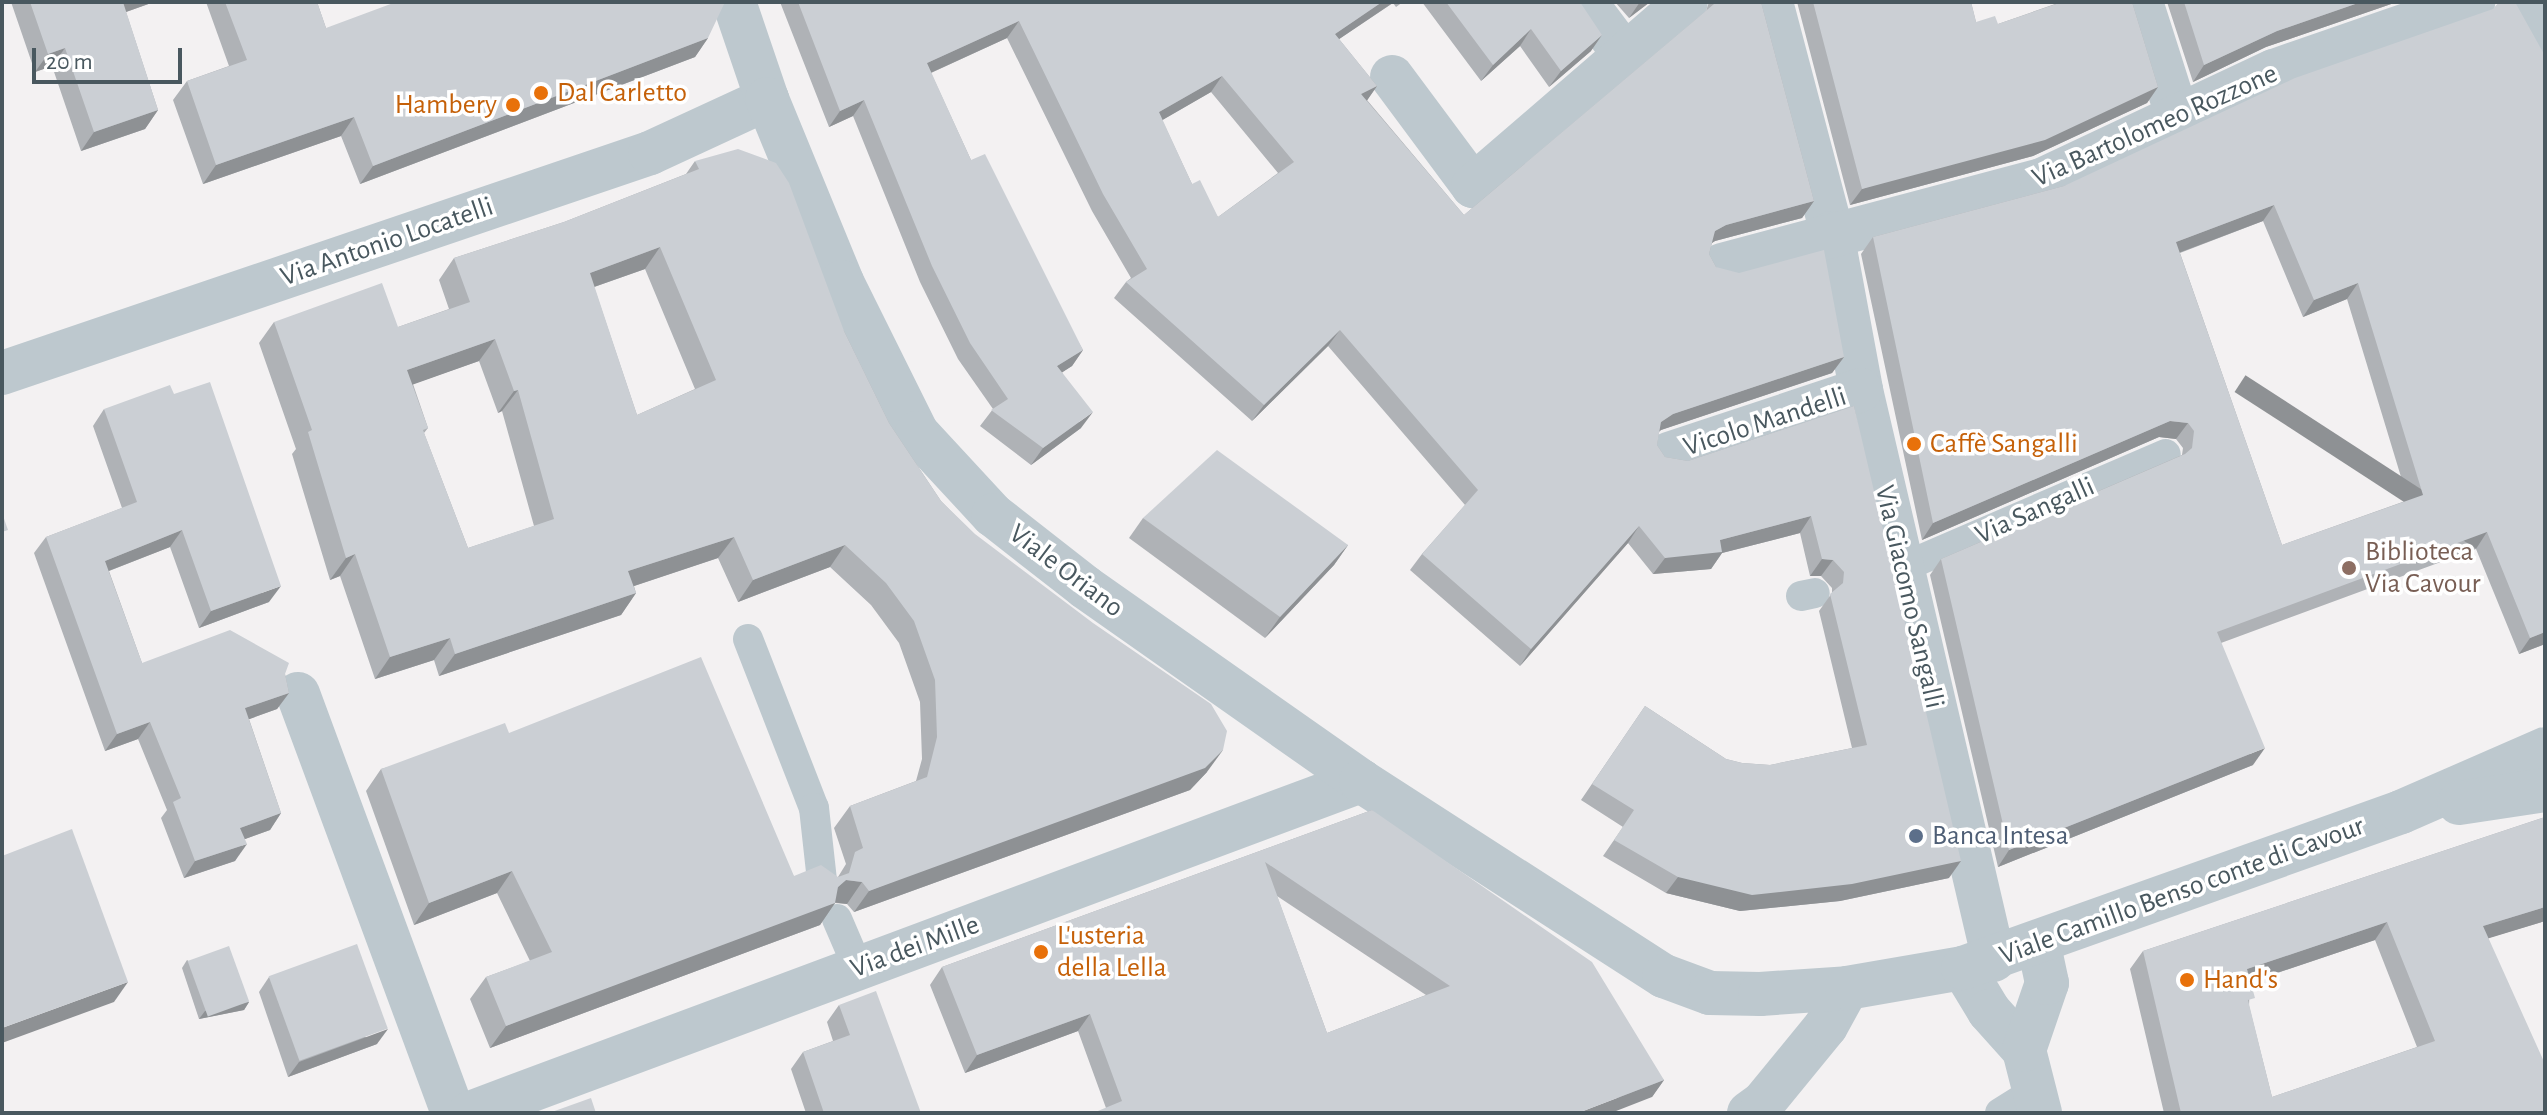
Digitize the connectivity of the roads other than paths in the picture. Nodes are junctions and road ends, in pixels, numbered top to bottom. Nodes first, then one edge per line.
1 (734, 2) edge
2 (1585, 2) edge
3 (1686, 2) edge
4 (1771, 2) edge
5 (2141, 2) edge
6 (2473, 2) edge
7 (2521, 2) edge
8 (2545, 49) edge
9 (1625, 55) junction
10 (1392, 77) dead end
11 (767, 99) junction
12 (2177, 115) junction
13 (1832, 233) junction
14 (1722, 265) edge
15 (2, 373) edge
16 (1861, 390) junction
17 (1669, 454) edge
18 (2166, 454) dead end
19 (1898, 571) junction
20 (748, 639) dead end
21 (298, 694) dead end
22 (2545, 749) edge
23 (1361, 781) junction
24 (2545, 790) edge
25 (2401, 812) junction
26 (822, 881) edge
27 (837, 919) edge
28 (2039, 945) junction
29 (1978, 964) junction
30 (858, 968) junction
31 (1847, 988) junction
32 (2025, 1092) edge
33 (453, 1113) edge
34 (470, 1113) edge
35 (1749, 1113) edge

1 - 11 street, Viale Oriano
2 - 9 street
3 - 9 street
4 - 13 street, Via Giacomo Sangalli
5 - 12 street
6 - 12 street, Via Bartolomeo Rozzone
7 - 8 street
9 - 10 street
11 - 15 street, Via Antonio Locatelli
11 - 23 street, Viale Oriano
12 - 13 street, Via Bartolomeo Rozzone
13 - 14 street
13 - 16 street, Via Giacomo Sangalli
16 - 17 street, Vicolo Mandelli
16 - 19 street, Via Giacomo Sangalli
18 - 19 lane, Via Sangalli
19 - 29 street, Via Giacomo Sangalli
20 - 26 lane
21 - 33 street
22 - 25 street, Viale Camillo Benso conte di Cavour
23 - 30 street, Via dei Mille
23 - 31 street, Viale Oriano
24 - 25 street, Viale Camillo Benso conte di Cavour
25 - 28 street, Viale Camillo Benso conte di Cavour
27 - 30 lane
28 - 29 street, Viale Camillo Benso conte di Cavour
28 - 32 street
29 - 31 street, Viale Camillo Benso conte di Cavour
29 - 32 street, Via Giacomo Sangalli
30 - 34 street, Via dei Mille
31 - 35 street

